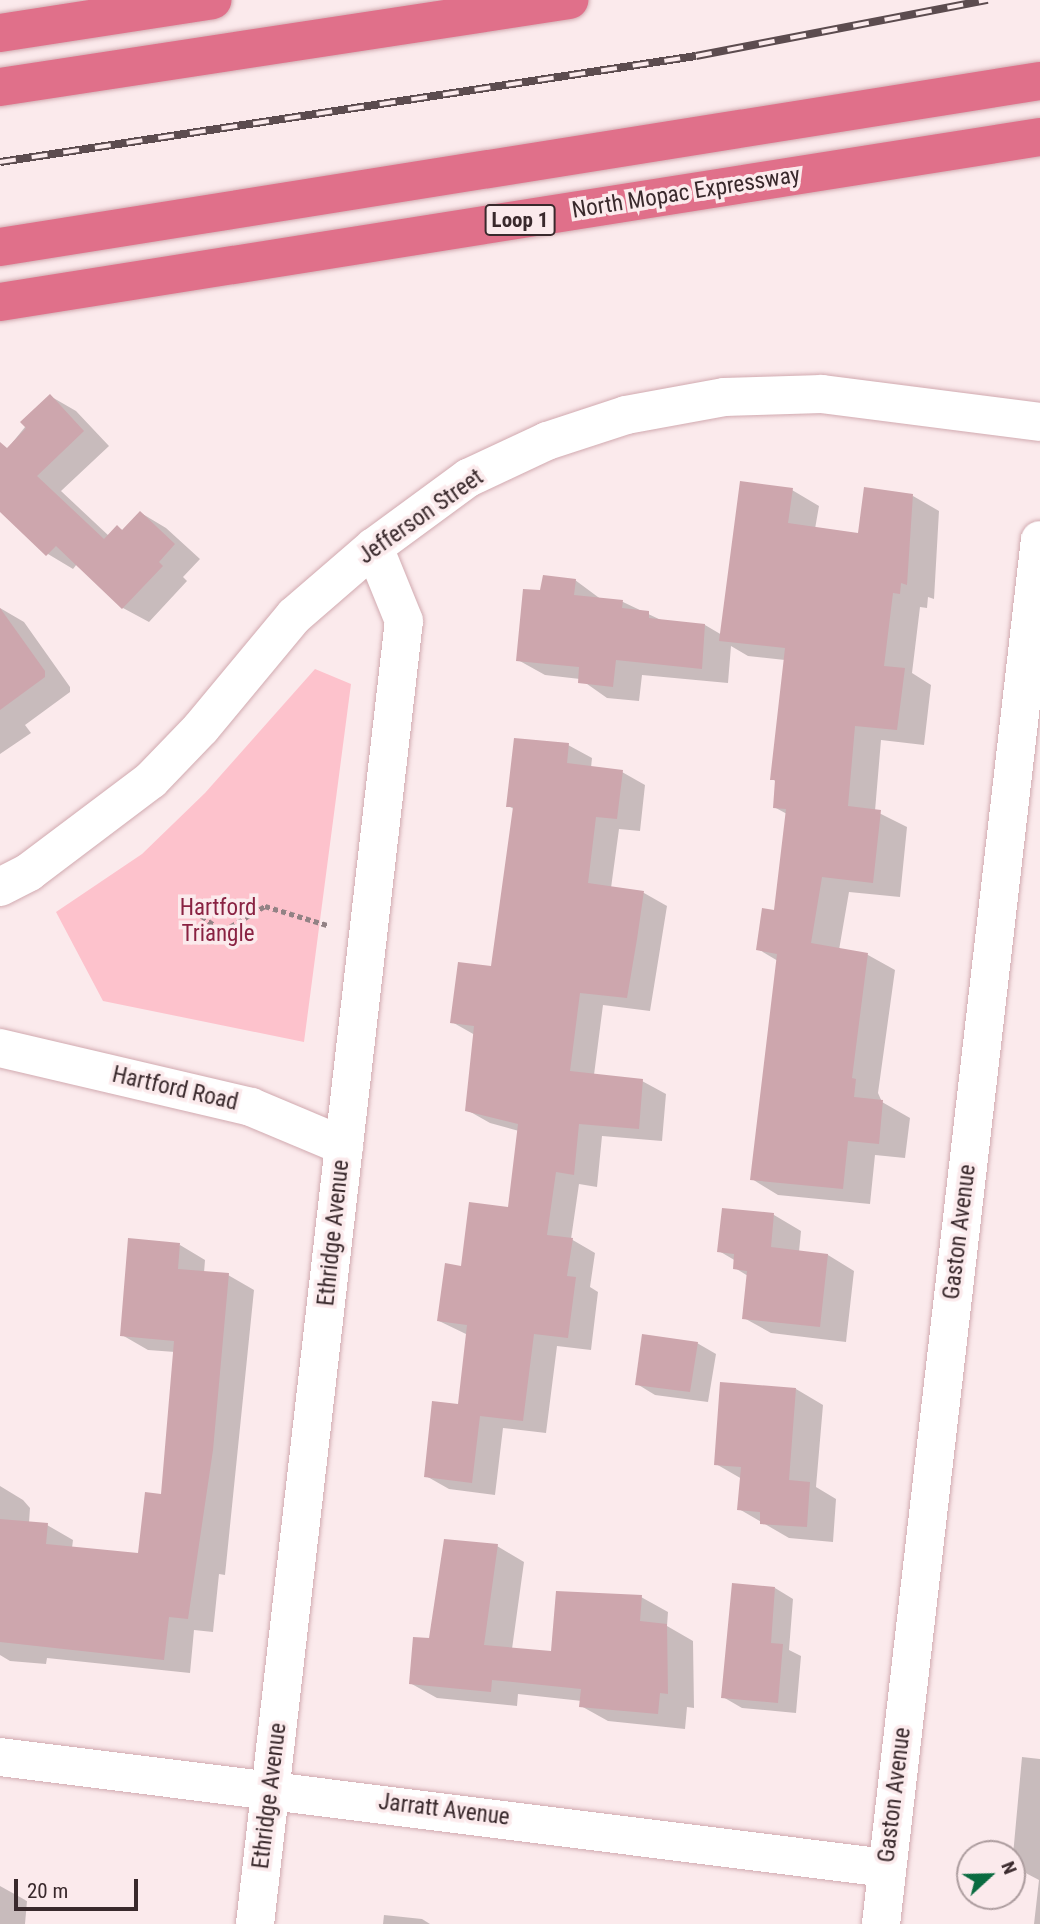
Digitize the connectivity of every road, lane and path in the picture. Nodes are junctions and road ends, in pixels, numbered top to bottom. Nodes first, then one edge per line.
1 (212, 0) edge
2 (569, 0) edge
3 (0, 33) edge
4 (1040, 81) edge
5 (0, 87) edge
6 (1040, 137) edge
7 (0, 247) edge
8 (0, 302) edge
9 (1040, 422) edge
10 (1040, 540) edge
11 (374, 547) junction
12 (0, 887) edge
13 (195, 911) dead end
14 (332, 927) dead end
15 (0, 1048) edge
16 (344, 1146) junction
17 (0, 1757) edge
18 (271, 1788) junction
19 (886, 1868) junction
20 (255, 1924) edge
21 (881, 1924) edge

1 - 3 highway
2 - 5 highway
4 - 7 highway
6 - 8 highway, North Mopac Expressway / Loop 1
9 - 11 street, Jefferson Street
10 - 19 street, Gaston Avenue
11 - 12 street, Jefferson Street
11 - 16 street, Ethridge Avenue
13 - 14 path
15 - 16 street, Hartford Road
16 - 18 street, Ethridge Avenue
17 - 18 street, Jarratt Avenue
18 - 19 street, Jarratt Avenue
18 - 20 street, Ethridge Avenue
19 - 21 street, Gaston Avenue

